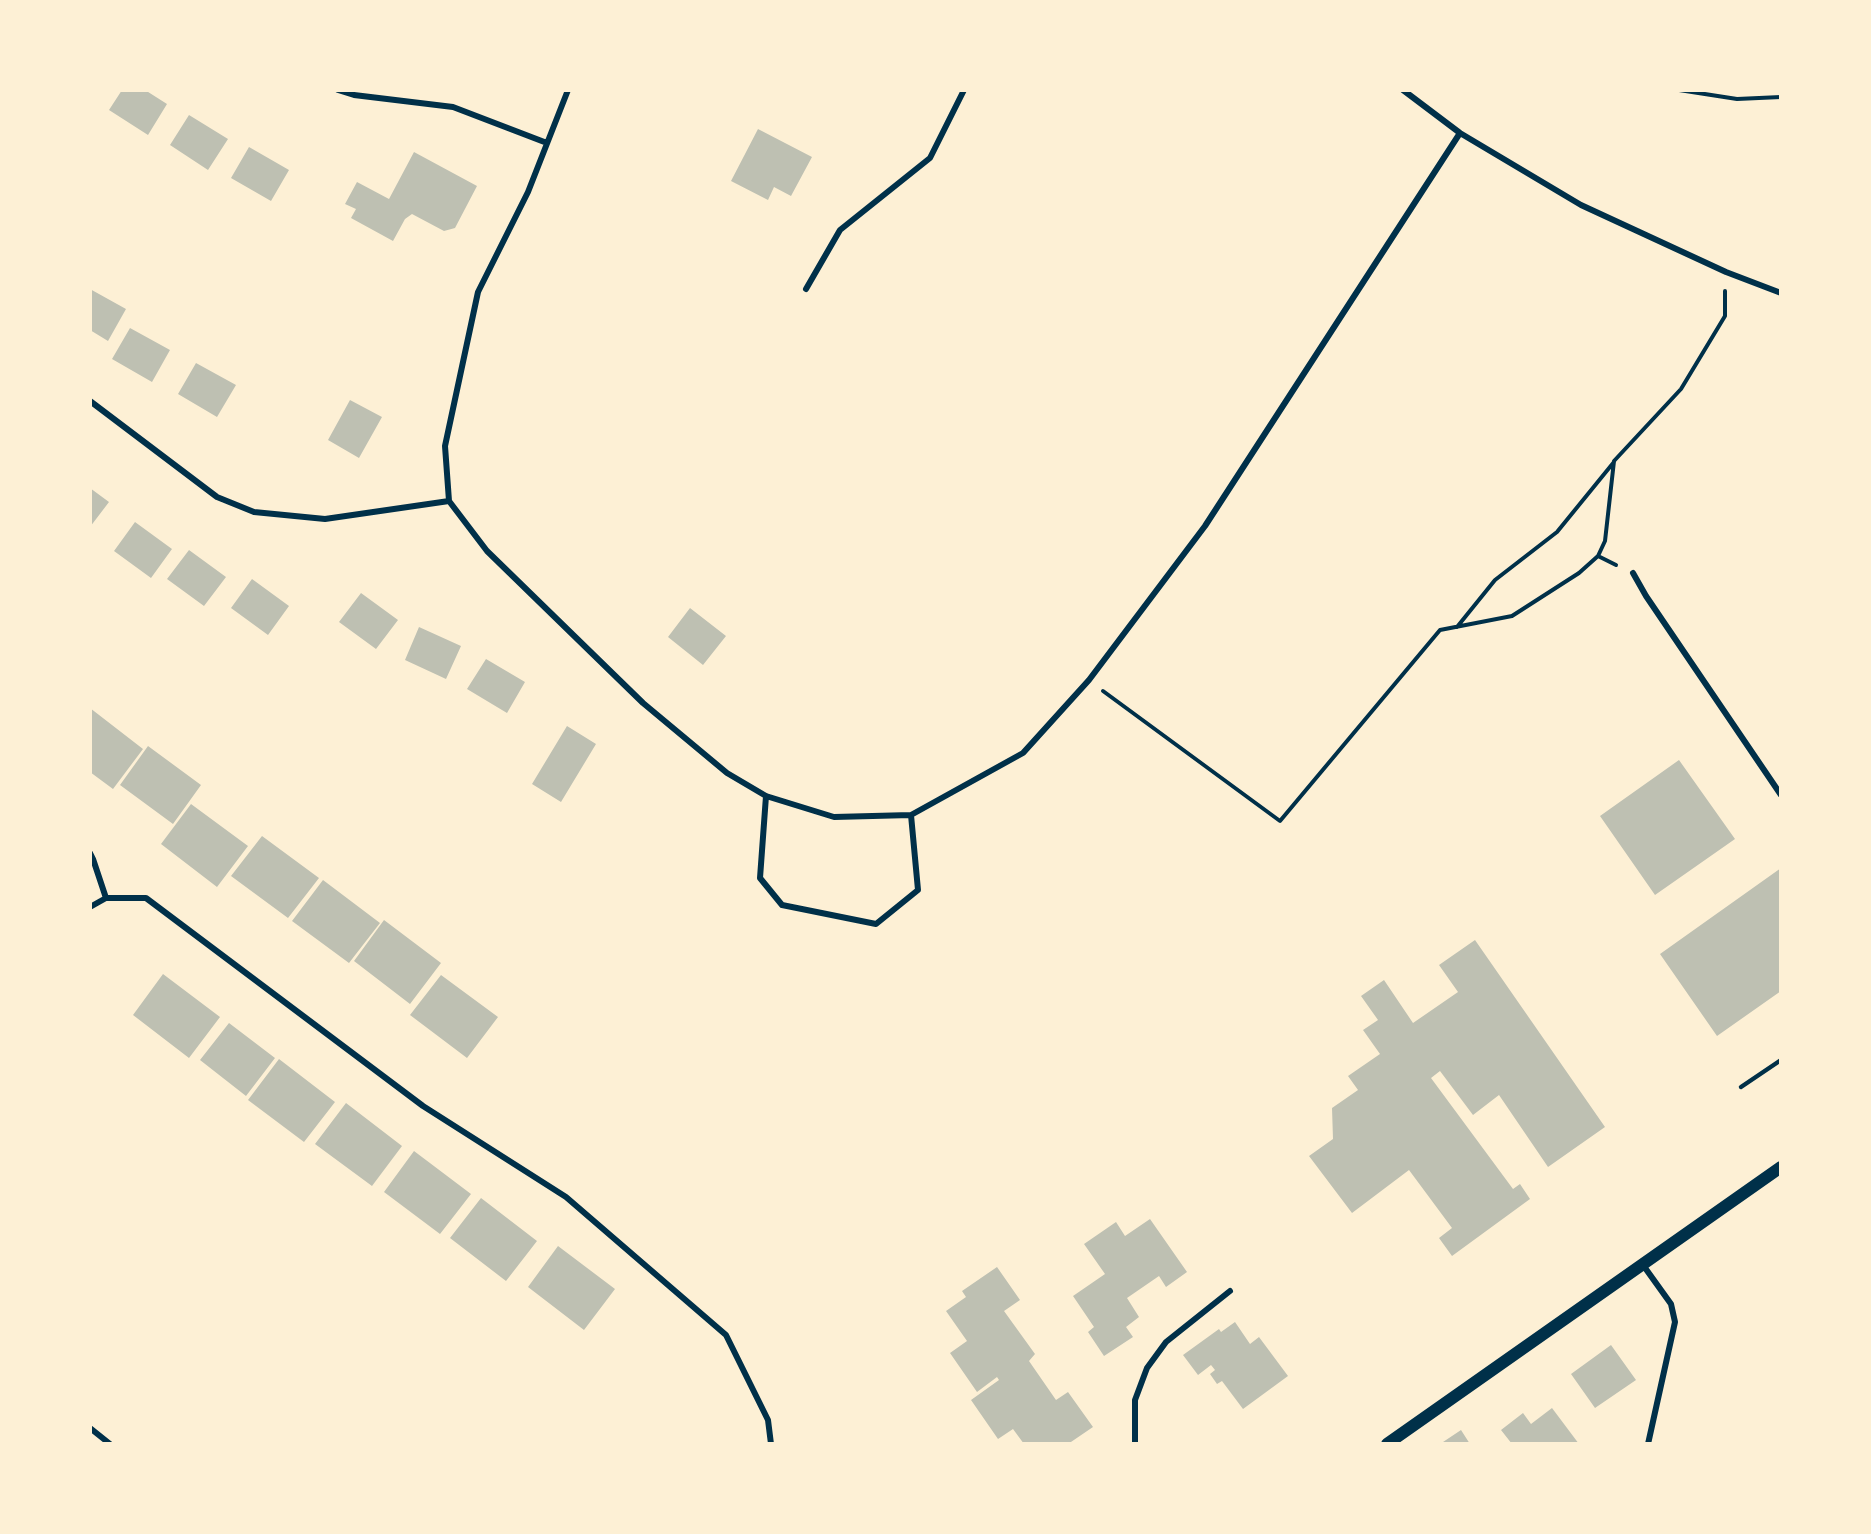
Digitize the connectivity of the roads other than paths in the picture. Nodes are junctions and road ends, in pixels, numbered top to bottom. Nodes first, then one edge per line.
1 (338, 90) edge
2 (568, 90) edge
3 (964, 90) edge
4 (1403, 90) edge
5 (1460, 133) junction
6 (548, 143) junction
7 (806, 289) dead end
8 (1781, 293) edge
9 (90, 401) edge
10 (449, 501) junction
11 (1633, 573) dead end
12 (1781, 795) edge
13 (766, 796) junction
14 (910, 815) junction
15 (90, 854) edge
16 (106, 898) junction
17 (90, 907) edge
18 (1781, 1060) edge
19 (1741, 1087) dead end
20 (1781, 1167) edge
21 (1643, 1265) junction
22 (1230, 1291) dead end
23 (90, 1428) edge
24 (110, 1444) edge
25 (771, 1444) edge
26 (1135, 1444) edge
27 (1386, 1444) edge
28 (1648, 1444) edge

1 - 6 street
2 - 6 street
3 - 7 street
4 - 5 street
5 - 8 street
5 - 14 street
6 - 10 street
9 - 10 street
10 - 13 street
11 - 12 street
13 - 14 street
13 - 14 street
15 - 16 street
16 - 17 street
16 - 25 street
18 - 19 lane
20 - 21 main road
21 - 27 main road
21 - 28 street
22 - 26 street
23 - 24 street

